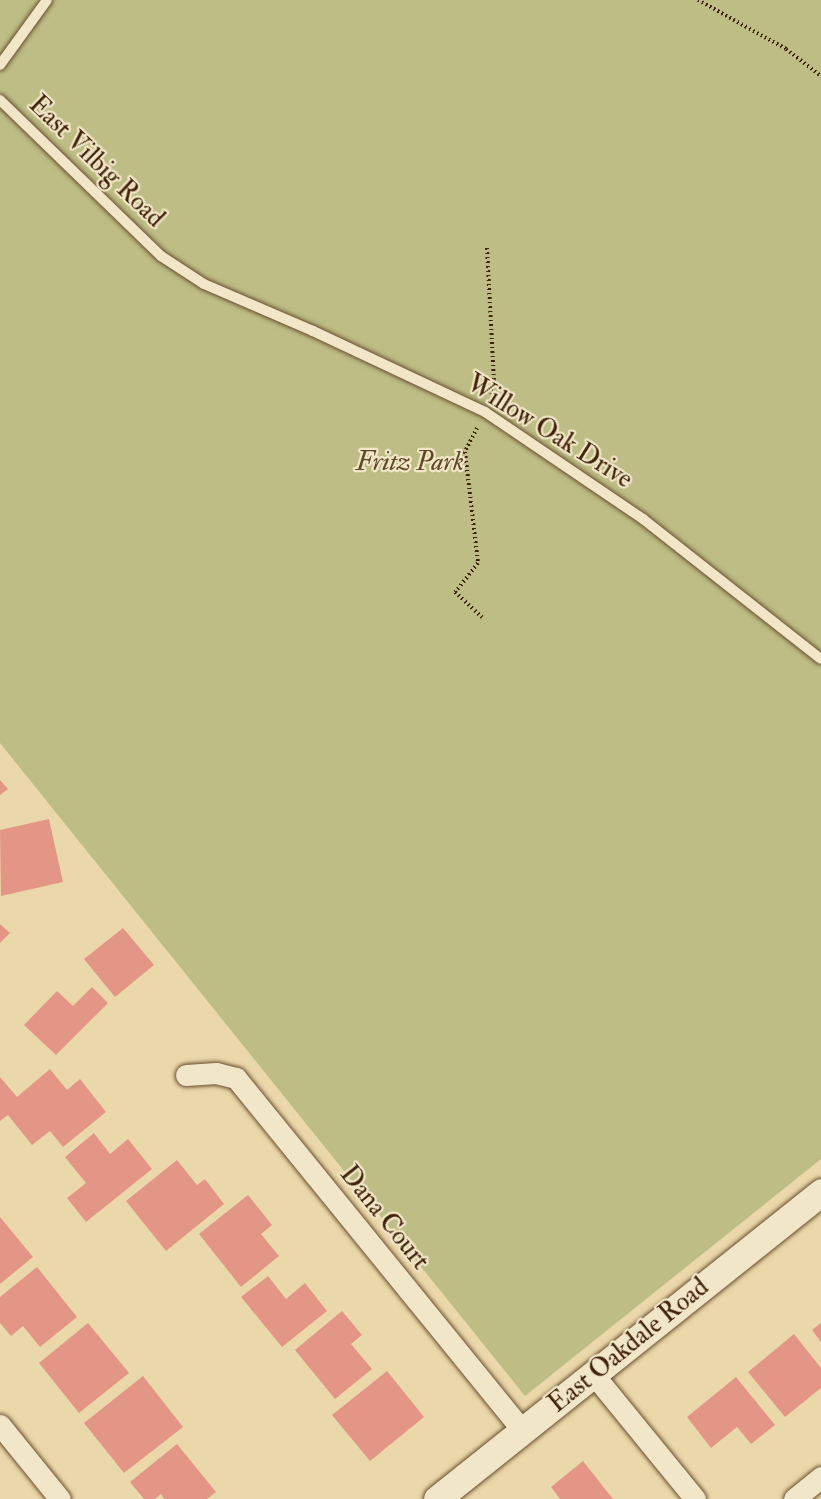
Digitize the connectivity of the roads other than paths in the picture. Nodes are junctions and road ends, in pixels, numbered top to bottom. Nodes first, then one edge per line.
1 (47, 0) edge
2 (0, 65) edge
3 (0, 100) edge
4 (161, 256) joint
5 (821, 659) edge
6 (186, 1075) dead end
7 (821, 1192) edge
8 (594, 1374) junction
9 (0, 1425) edge
10 (523, 1431) junction
11 (821, 1477) edge
12 (60, 1499) edge
13 (437, 1499) edge
14 (695, 1499) edge
15 (794, 1499) edge

1 - 2 lane
3 - 4 lane, East Vilbig Road
4 - 5 lane, Willow Oak Drive
6 - 10 street, Dana Court
7 - 8 street, East Oakdale Road
8 - 10 street, East Oakdale Road
8 - 14 street
9 - 12 street
10 - 13 street, East Oakdale Road
11 - 15 street

